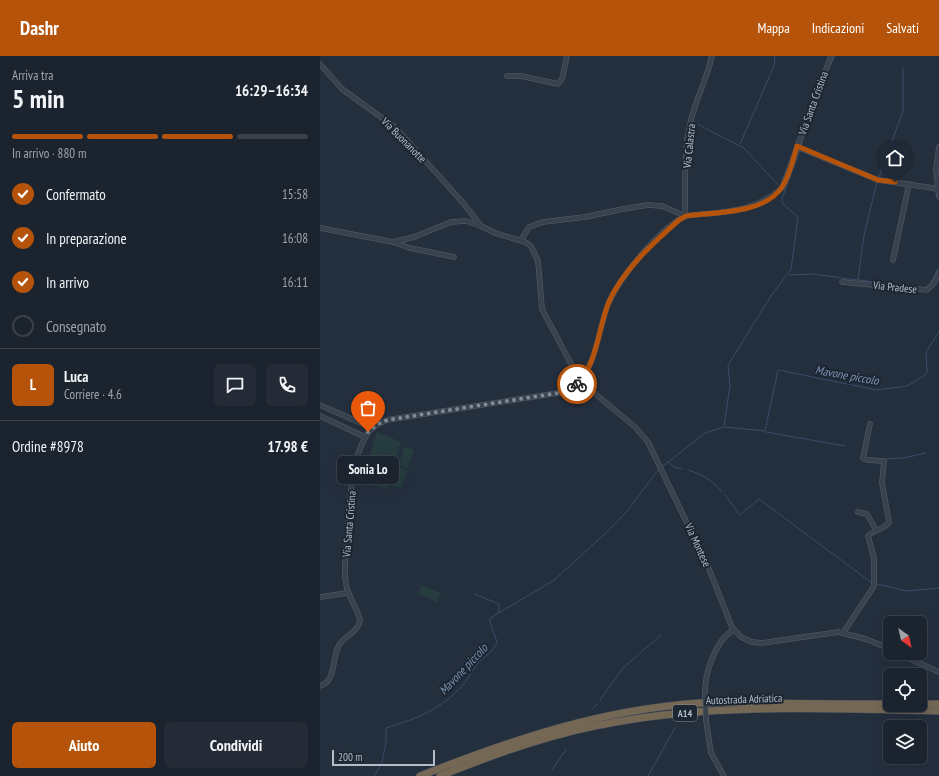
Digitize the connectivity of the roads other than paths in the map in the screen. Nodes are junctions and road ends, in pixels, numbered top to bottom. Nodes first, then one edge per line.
1 (567, 56) edge
2 (712, 56) edge
3 (831, 56) edge
4 (320, 64) edge
5 (507, 76) dead end
6 (797, 146) junction
7 (939, 147) edge
8 (909, 184) junction
9 (938, 191) edge
10 (939, 197) edge
11 (686, 216) junction
12 (481, 226) junction
13 (320, 228) edge
14 (521, 240) junction
15 (393, 242) junction
16 (454, 257) dead end
17 (893, 260) dead end
18 (939, 273) edge
19 (842, 282) dead end
20 (580, 381) junction
21 (320, 405) edge
22 (320, 416) edge
23 (870, 424) dead end
24 (372, 428) junction
25 (365, 437) junction
26 (858, 512) dead end
27 (876, 530) junction
28 (347, 593) junction
29 (320, 598) edge
30 (734, 630) junction
31 (843, 633) junction
32 (883, 646) edge
33 (912, 660) edge
34 (939, 672) edge
35 (320, 686) edge
36 (883, 704) edge
37 (927, 704) edge
38 (939, 704) edge
39 (939, 711) edge
40 (420, 776) edge
41 (440, 776) edge
42 (724, 776) edge

1 - 5 street
2 - 11 street, Via Calastra
3 - 6 street, Via Santa Cristina
4 - 12 street, Via Buonanotte
6 - 8 street
6 - 11 street, Via Santa Cristina
7 - 9 street
8 - 9 street
8 - 17 street
9 - 10 street
11 - 14 street, Via Santa Cristina
11 - 20 street, Via Santa Cristina
12 - 14 street
12 - 15 street
13 - 15 street
14 - 20 street
15 - 16 street
18 - 19 street, Via Pradese
20 - 24 street, Via Santa Cristina
20 - 30 street, Via Montese
21 - 24 street
22 - 25 street
23 - 27 street
24 - 25 street, Via Santa Cristina
25 - 28 street, Via Santa Cristina
26 - 27 street
27 - 31 street
28 - 29 street
28 - 35 street, Via Santa Cristina
30 - 31 street
30 - 42 street, bridge
31 - 32 street
33 - 34 street
36 - 40 highway, Autostrada Adriatica / A14
37 - 38 highway
39 - 41 highway, Autostrada Adriatica / A14

